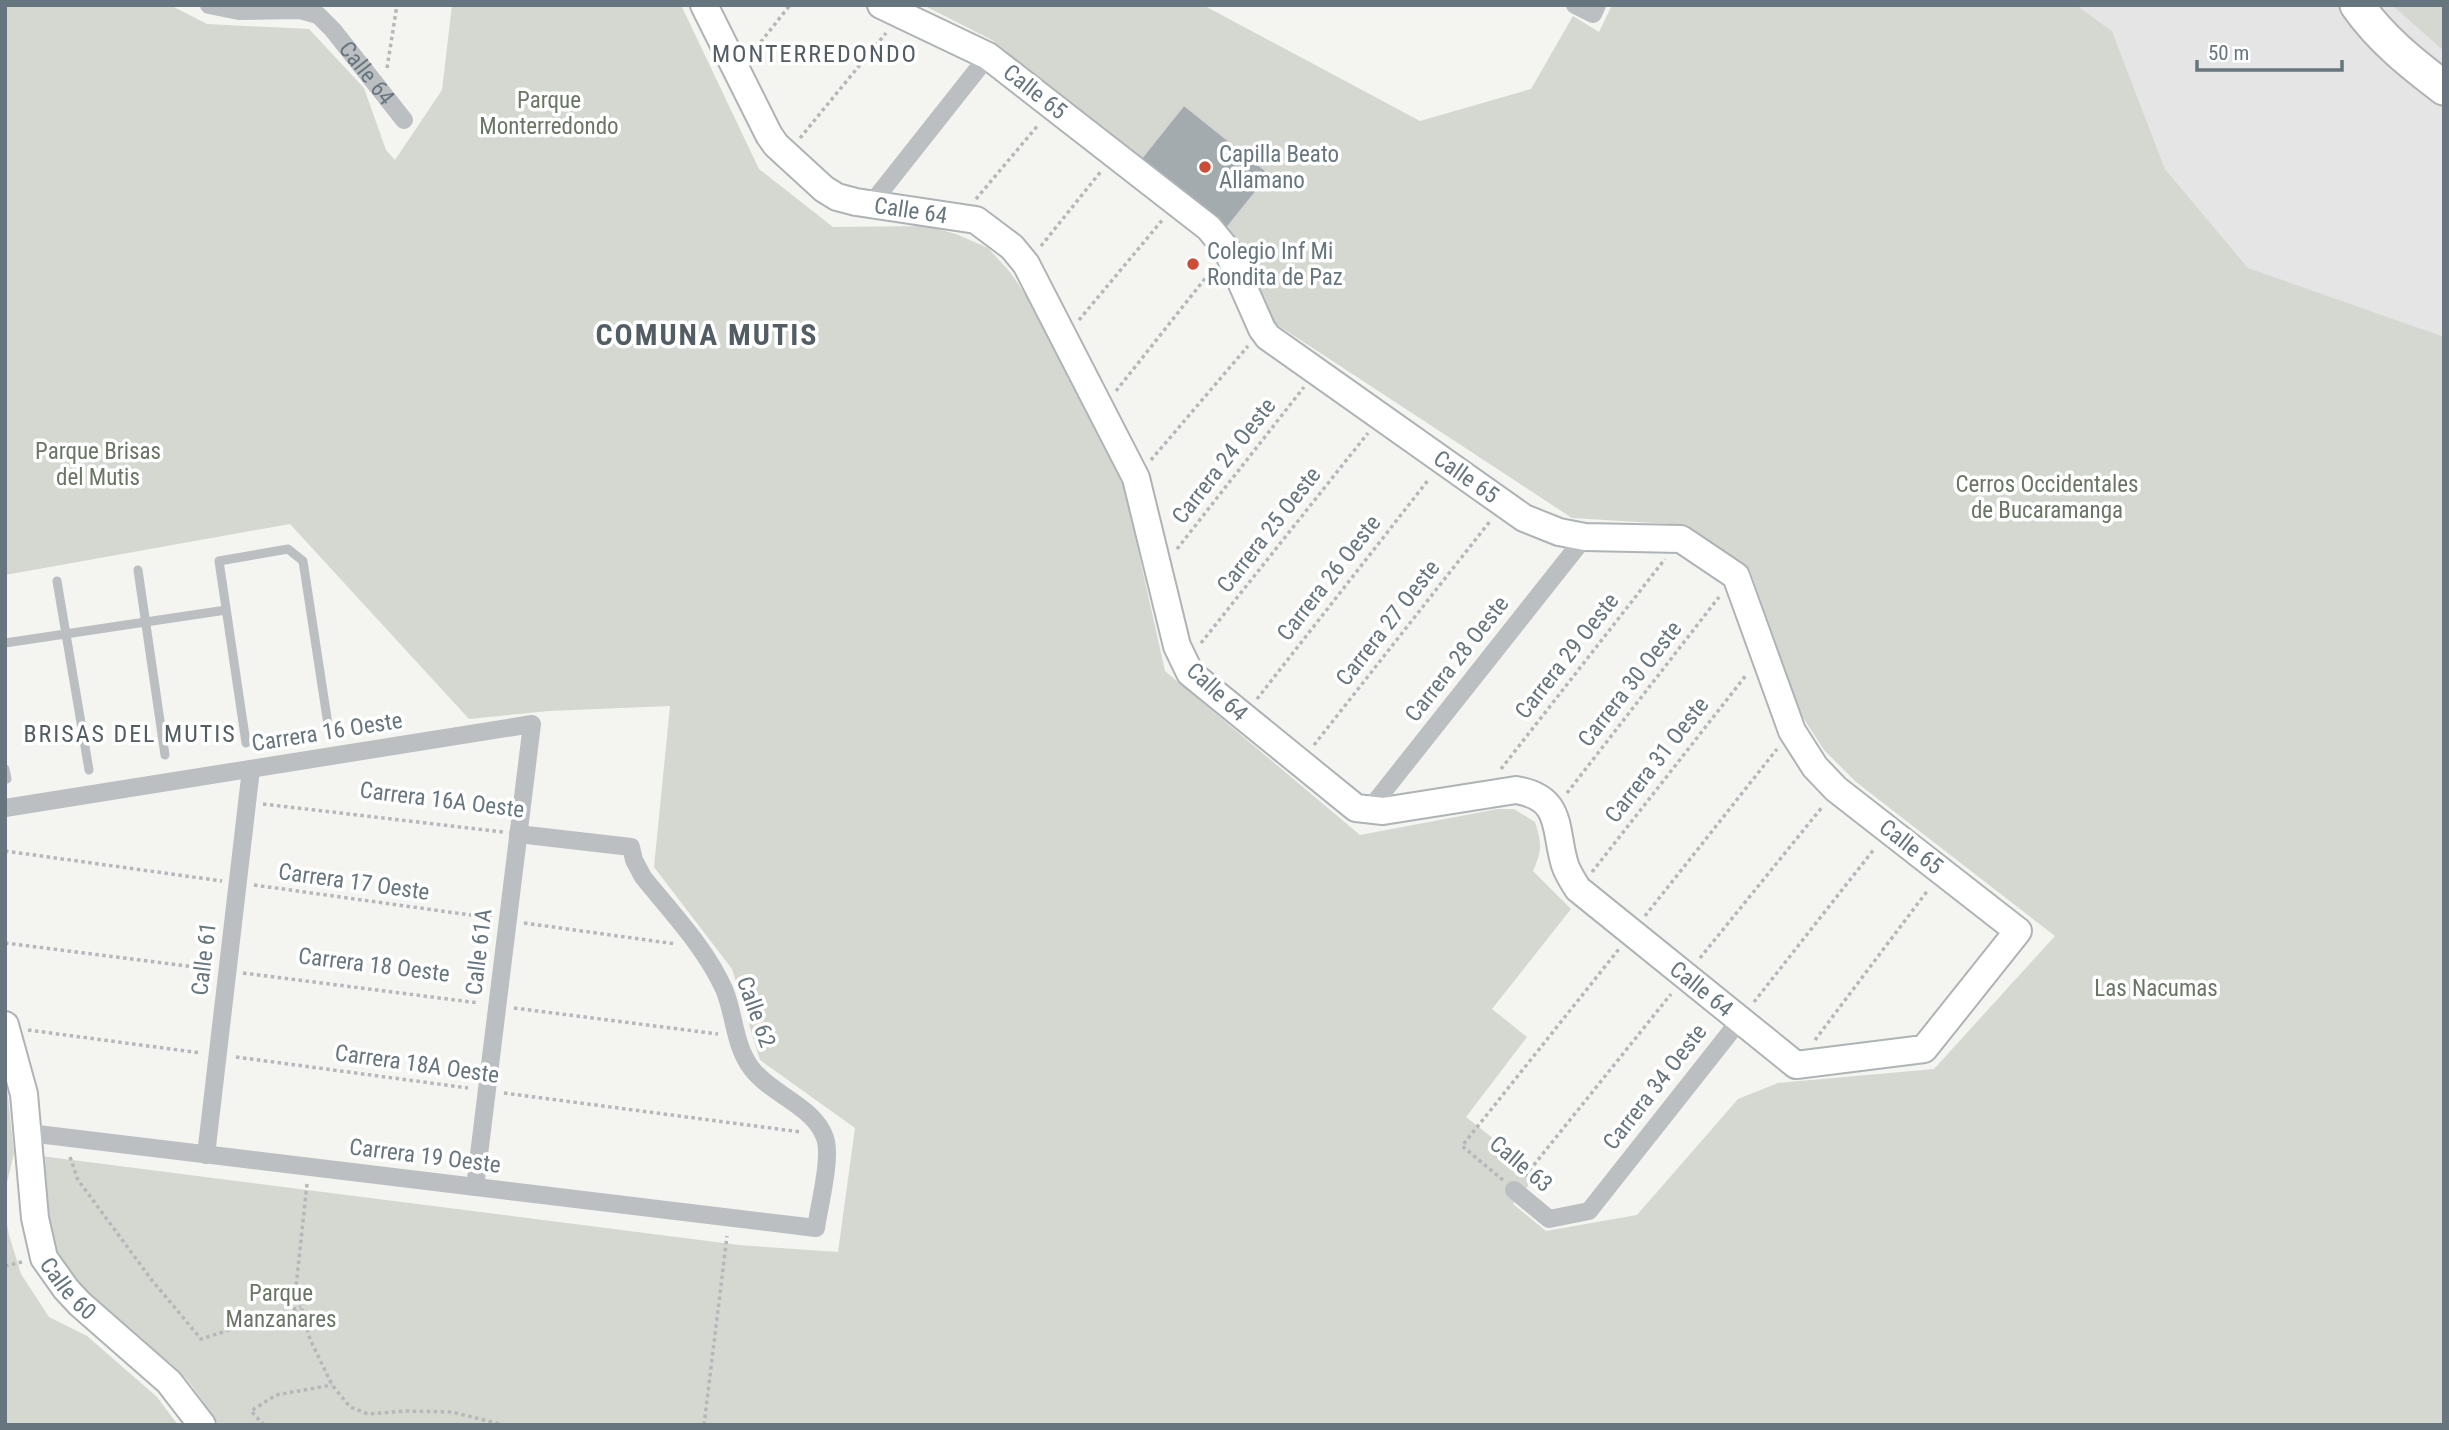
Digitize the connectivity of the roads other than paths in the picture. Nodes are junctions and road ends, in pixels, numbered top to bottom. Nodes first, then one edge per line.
1 (209, 5) edge
2 (704, 5) edge
3 (1575, 5) edge
4 (2357, 5) edge
5 (2374, 5) edge
6 (891, 10) edge
7 (1595, 10) edge
8 (988, 56) junction
9 (2444, 66) edge
10 (2444, 88) edge
11 (404, 120) dead end
12 (871, 204) junction
13 (1585, 537) junction
14 (138, 570) dead end
15 (57, 581) dead end
16 (226, 610) junction
17 (146, 622) junction
18 (66, 634) junction
19 (5, 643) edge
20 (532, 724) joint
21 (329, 731) dead end
22 (246, 743) dead end
23 (165, 755) dead end
24 (251, 769) junction
25 (89, 770) dead end
26 (5, 808) edge
27 (1368, 811) junction
28 (519, 834) junction
29 (631, 847) joint
30 (1740, 1020) junction
31 (6, 1026) edge
32 (1796, 1065) joint
33 (29, 1133) junction
34 (206, 1155) junction
35 (475, 1187) junction
36 (1514, 1189) road end
37 (1549, 1219) joint
38 (816, 1228) joint
39 (202, 1425) edge

1 - 11 street, Calle 64
2 - 12 street, Calle 64
3 - 7 street
4 - 10 highway
5 - 9 highway
6 - 8 street, Calle 65
8 - 12 street
8 - 13 street, Calle 65
12 - 27 street, Calle 64
13 - 27 street, Carrera 28 Oeste
13 - 32 street, Calle 65
14 - 17 lane
15 - 18 lane
16 - 17 lane
16 - 21 lane
16 - 22 lane
17 - 18 lane
17 - 23 lane
18 - 19 lane
18 - 25 lane
20 - 24 street, Carrera 16 Oeste
20 - 28 street, Calle 61A
24 - 26 street, Carrera 16 Oeste
24 - 34 street, Calle 61
27 - 30 street, Calle 64
28 - 29 street, Carrera 16A Oeste
28 - 35 street, Calle 61A
29 - 38 street, Calle 62
30 - 32 street, Calle 64
30 - 37 street, Carrera 34 Oeste
31 - 33 street, Calle 60
33 - 34 street, Carrera 19 Oeste
33 - 39 street, Calle 60
34 - 35 street, Carrera 19 Oeste
35 - 38 street, Carrera 19 Oeste
36 - 37 street, Calle 63

